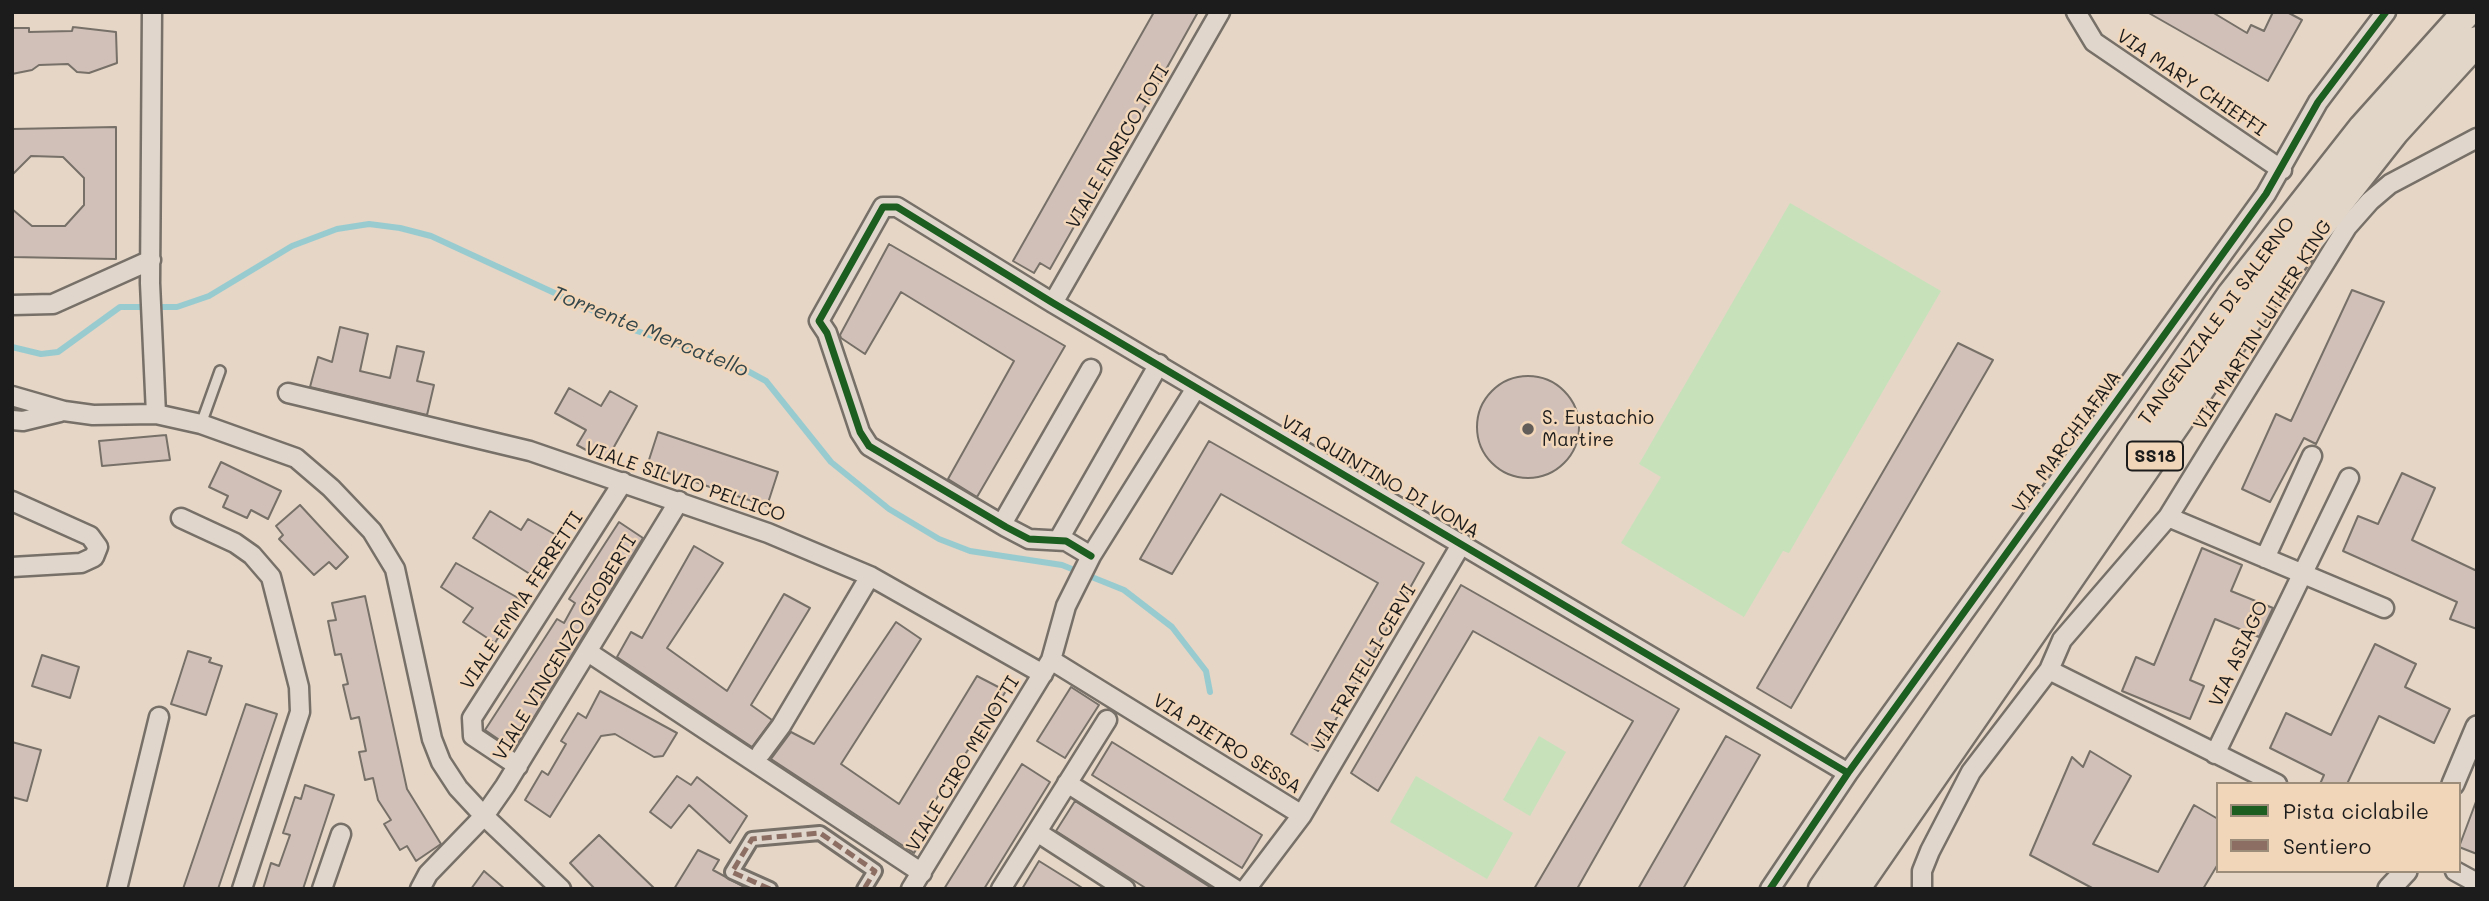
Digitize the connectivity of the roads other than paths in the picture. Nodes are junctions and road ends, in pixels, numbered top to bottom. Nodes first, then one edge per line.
1 (152, 12) edge
2 (1220, 12) edge
3 (2386, 12) edge
4 (2467, 12) edge
5 (2084, 17) edge
6 (2477, 41) edge
7 (2477, 138) edge
8 (2281, 170) junction
9 (151, 260) junction
10 (1053, 303) junction
11 (12, 305) edge
12 (1159, 364) junction
13 (1091, 369) dead end
14 (220, 371) dead end
15 (1196, 388) junction
16 (288, 393) dead end
17 (12, 396) edge
18 (64, 411) junction
19 (156, 414) junction
20 (12, 420) edge
21 (201, 424) junction
22 (2312, 456) dead end
23 (2349, 478) dead end
24 (623, 482) junction
25 (12, 501) edge
26 (679, 501) junction
27 (2168, 517) junction
28 (181, 518) dead end
29 (1002, 524) junction
30 (1059, 539) junction
31 (1462, 543) junction
32 (1091, 556) junction
33 (2265, 558) junction
34 (12, 567) edge
35 (2300, 573) junction
36 (870, 576) junction
37 (2384, 608) dead end
38 (588, 652) junction
39 (1047, 667) junction
40 (2049, 670) junction
41 (159, 717) dead end
42 (1107, 720) dead end
43 (2477, 727) edge
44 (2215, 754) junction
45 (758, 758) junction
46 (518, 766) junction
47 (1848, 773) junction
48 (2273, 782) edge
49 (2454, 782) edge
50 (1067, 783) junction
51 (1302, 815) junction
52 (484, 817) junction
53 (1037, 832) junction
54 (341, 834) dead end
55 (922, 873) junction
56 (2404, 873) edge
57 (2459, 873) edge
58 (2477, 883) edge
59 (1924, 888) edge
60 (117, 889) edge
61 (242, 889) edge
62 (322, 889) edge
63 (420, 889) edge
64 (561, 889) edge
65 (771, 889) edge
66 (864, 889) edge
67 (911, 889) edge
68 (1001, 889) edge
69 (1125, 889) edge
70 (1236, 889) edge
71 (1246, 889) edge
72 (1770, 889) edge
73 (1823, 889) edge
74 (1855, 889) edge
75 (2389, 889) edge

1 - 9 street
2 - 10 street, VIALE ENRICO TOTI
3 - 8 street, VIA MARCHIAFAVA
4 - 73 highway, TANGENZIALE DI SALERNO / SS18
5 - 8 street, VIA MARY CHIEFFI
6 - 74 highway, TANGENZIALE DI SALERNO / SS18
7 - 27 street, VIA MARTIN LUTHER KING
8 - 47 street, VIA MARCHIAFAVA
9 - 11 street
9 - 19 street
10 - 12 street, VIA QUINTINO DI VONA
10 - 29 street, VIA QUINTINO DI VONA
12 - 15 street, VIA QUINTINO DI VONA
12 - 30 street
13 - 29 street
14 - 21 lane
15 - 31 street, VIA QUINTINO DI VONA
15 - 32 street, VIALE CIRO MENOTTI
16 - 24 street, VIALE SILVIO PELLICO
17 - 18 street
18 - 19 street
18 - 20 street
19 - 21 street
21 - 52 street
22 - 33 street
23 - 35 street, VIA ASIAGO
24 - 26 street, VIALE SILVIO PELLICO
24 - 46 street, VIALE EMMA FERRETTI
25 - 34 street
26 - 36 street, VIALE SILVIO PELLICO
26 - 38 street, VIALE VINCENZO GIOBERTI
27 - 33 street
27 - 40 street, VIA MARTIN LUTHER KING
28 - 61 street
29 - 30 street
30 - 32 street
31 - 47 street, VIA QUINTINO DI VONA
31 - 51 street, VIA FRATELLI CERVI
32 - 39 street, VIALE CIRO MENOTTI
33 - 35 street
35 - 37 street
35 - 44 street, VIA ASIAGO
36 - 39 street, VIALE SILVIO PELLICO
36 - 45 street
38 - 45 street
38 - 46 street, VIALE VINCENZO GIOBERTI
39 - 51 street, VIA PIETRO SESSA
39 - 55 street, VIALE CIRO MENOTTI
40 - 44 street
40 - 59 street, VIA MARTIN LUTHER KING
41 - 60 street
42 - 50 street
43 - 49 street
44 - 48 street
45 - 55 street
46 - 52 street, VIALE VINCENZO GIOBERTI
47 - 72 street, VIA MARCHIAFAVA
50 - 53 street
50 - 70 street
51 - 71 street, VIA PIETRO SESSA
52 - 63 street, VIALE VINCENZO GIOBERTI
52 - 64 street
53 - 68 street
53 - 69 street
54 - 62 street
55 - 67 street, VIALE CIRO MENOTTI
56 - 75 street
57 - 58 street
65 - 66 street

